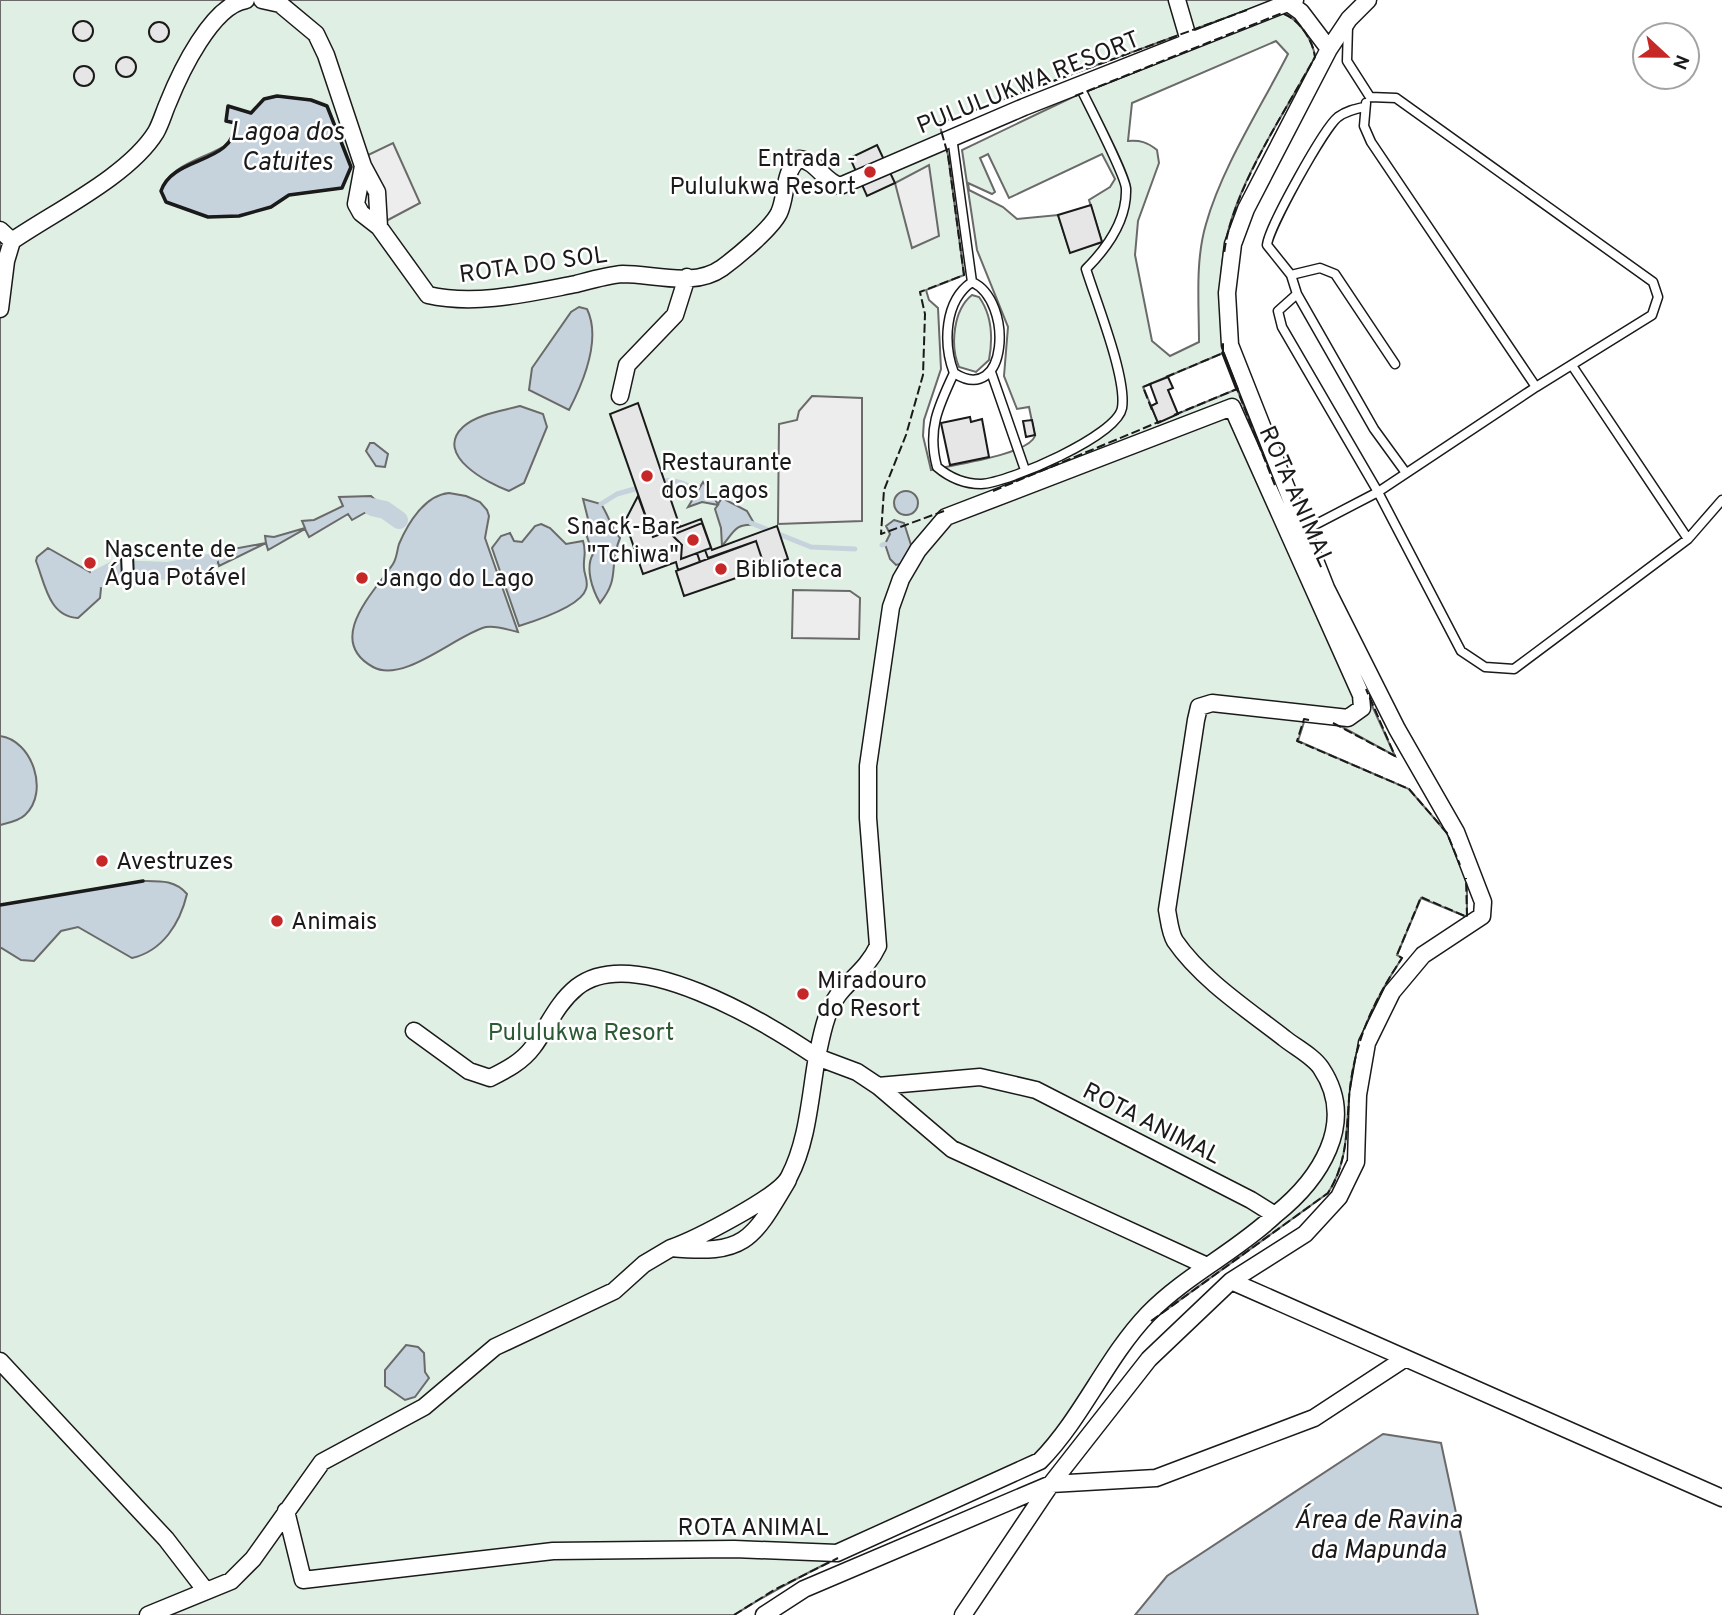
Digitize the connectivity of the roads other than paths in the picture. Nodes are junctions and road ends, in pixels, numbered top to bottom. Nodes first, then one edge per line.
1 (246, 0) edge
2 (262, 0) edge
3 (1177, 0) edge
4 (1368, 0) edge
5 (1291, 1) edge
6 (1349, 19) junction
7 (1189, 41) junction
8 (1329, 49) junction
9 (1079, 85) junction
10 (1370, 97) junction
11 (1364, 107) junction
12 (952, 137) junction
13 (363, 166) junction
14 (885, 166) joint
15 (379, 227) junction
16 (0, 230) edge
17 (12, 241) junction
18 (1291, 275) junction
19 (687, 277) junction
20 (972, 282) junction
21 (1297, 293) junction
22 (0, 309) edge
23 (1395, 364) dead end
24 (1573, 366) junction
25 (991, 372) junction
26 (954, 373) junction
27 (1536, 387) junction
28 (620, 396) dead end
29 (1025, 470) junction
30 (1406, 473) junction
31 (1378, 492) junction
32 (1722, 500) edge
33 (1303, 531) junction
34 (1688, 539) junction
35 (127, 555) dead end
36 (128, 579) dead end
37 (414, 1031) dead end
38 (817, 1057) junction
39 (878, 1086) junction
40 (788, 1180) junction
41 (1275, 1215) junction
42 (671, 1248) junction
43 (1207, 1266) junction
44 (1231, 1281) junction
45 (1404, 1359) junction
46 (0, 1362) edge
47 (1051, 1484) junction
48 (1722, 1497) edge
49 (286, 1511) junction
50 (206, 1591) junction
51 (148, 1615) edge
52 (764, 1615) edge
53 (963, 1615) edge

1 - 17 street
2 - 13 street, ROTA DO SOL
3 - 7 street
4 - 6 street
5 - 7 street, PULULUKWA RESORT
5 - 8 street
6 - 8 street
6 - 10 lane
7 - 9 street, PULULUKWA RESORT
8 - 33 street
9 - 12 street, PULULUKWA RESORT
9 - 29 lane
10 - 11 lane
10 - 24 lane
11 - 18 lane
11 - 27 lane
12 - 14 street, PULULUKWA RESORT
12 - 20 lane
13 - 15 street, ROTA DO SOL
13 - 15 street, ROTA DO SOL
14 - 19 street, ROTA DO SOL
15 - 19 street, ROTA DO SOL
16 - 17 street
17 - 22 street
18 - 21 lane
18 - 23 lane
19 - 28 street
20 - 25 lane
20 - 26 lane
21 - 30 lane
21 - 31 lane
24 - 27 lane
24 - 34 lane
25 - 26 lane
25 - 29 lane
26 - 29 lane
27 - 30 lane
30 - 31 lane
31 - 33 lane
31 - 34 lane
32 - 34 lane
33 - 44 street
35 - 36 street
37 - 38 street
38 - 39 street
38 - 40 street, ROTA ANIMAL
38 - 41 street, ROTA ANIMAL
39 - 41 street, ROTA ANIMAL
39 - 43 street
40 - 42 street, ROTA ANIMAL
40 - 42 street, ROTA ANIMAL
41 - 43 street, ROTA ANIMAL
42 - 49 street, ROTA ANIMAL
43 - 49 street, ROTA ANIMAL
44 - 45 street
44 - 47 street
45 - 47 street
45 - 48 street
46 - 50 street
47 - 52 street
47 - 53 street
49 - 50 street, ROTA ANIMAL
50 - 51 street, ROTA ANIMAL

